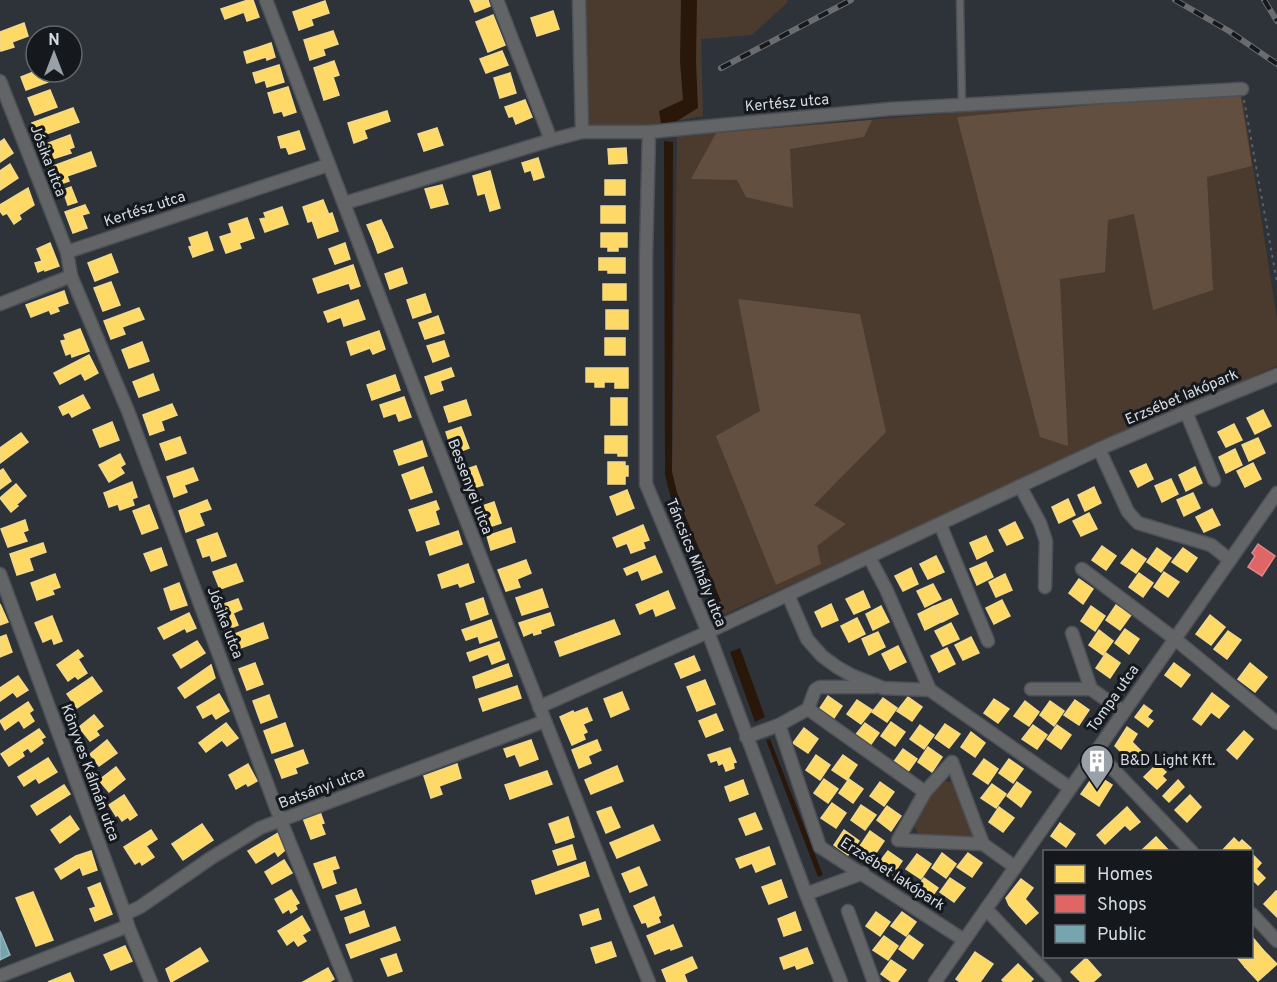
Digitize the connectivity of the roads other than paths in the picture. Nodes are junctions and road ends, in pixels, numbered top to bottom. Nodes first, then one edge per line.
1 (266, 0) edge
2 (497, 0) edge
3 (579, 0) edge
4 (960, 0) edge
5 (0, 81) edge
6 (1242, 89) road end
7 (962, 105) junction
8 (582, 132) junction
9 (649, 132) junction
10 (551, 140) junction
11 (328, 165) junction
12 (345, 203) junction
13 (67, 252) junction
14 (71, 276) junction
15 (0, 304) edge
16 (1277, 375) edge
17 (1186, 412) junction
18 (1099, 449) junction
19 (1214, 480) dead end
20 (1020, 486) junction
21 (1277, 493) edge
22 (940, 524) junction
23 (869, 557) junction
24 (1230, 560) junction
25 (1082, 569) dead end
26 (0, 574) edge
27 (1045, 587) dead end
28 (788, 595) junction
29 (708, 632) junction
30 (1072, 633) dead end
31 (1175, 639) junction
32 (988, 641) dead end
33 (842, 670) junction
34 (838, 687) junction
35 (884, 687) junction
36 (1031, 689) dead end
37 (1091, 689) junction
38 (930, 690) junction
39 (539, 707) junction
40 (808, 710) junction
41 (1124, 712) junction
42 (544, 721) junction
43 (1277, 723) edge
44 (779, 725) junction
45 (746, 736) junction
46 (1096, 751) junction
47 (1070, 788) junction
48 (925, 792) junction
49 (281, 821) junction
50 (983, 844) junction
51 (1190, 850) edge
52 (1015, 867) junction
53 (862, 873) junction
54 (806, 894) junction
55 (986, 909) junction
56 (848, 911) dead end
57 (1253, 917) edge
58 (126, 920) junction
59 (964, 940) junction
60 (1277, 941) edge
61 (0, 976) edge
62 (151, 982) edge
63 (346, 982) edge
64 (649, 982) edge
65 (841, 982) edge
66 (874, 982) edge
67 (935, 982) edge
68 (1055, 982) edge

1 - 11 street, Bessenyei utca
2 - 10 street
3 - 8 street
4 - 7 lane
5 - 13 street, Jósika utca
6 - 7 street, Kertész utca
7 - 9 street, Kertész utca
8 - 9 street, Kertész utca
8 - 10 street, Kertész utca
9 - 29 street, Táncsics Mihály utca
10 - 12 street, Kertész utca
11 - 12 street, Bessenyei utca
11 - 13 street, Kertész utca
12 - 39 street, Bessenyei utca
13 - 14 street
14 - 15 street
14 - 49 street, Jósika utca
16 - 17 street, Erzsébet lakópark
17 - 18 street, Erzsébet lakópark
17 - 19 street
18 - 20 street, Erzsébet lakópark
18 - 24 street
20 - 22 street, Erzsébet lakópark
20 - 27 street
21 - 24 street, Tompa utca
22 - 23 street, Erzsébet lakópark
22 - 32 street
23 - 28 street, Erzsébet lakópark
23 - 38 street
24 - 31 street, Tompa utca
25 - 31 street
26 - 58 street, Könyves Kálmán utca
28 - 29 street, Erzsébet lakópark
28 - 33 street
29 - 39 street
29 - 45 street, Táncsics Mihály utca
30 - 37 street
31 - 41 street, Tompa utca
31 - 43 street
33 - 34 street
33 - 35 street
34 - 35 street
34 - 40 street
35 - 38 street
36 - 37 street
37 - 41 street
38 - 47 street
39 - 42 street, Bessenyei utca
40 - 44 street
40 - 48 street
41 - 46 street, Tompa utca
42 - 49 street, Batsányi utca
42 - 64 street, Bessenyei utca
44 - 45 street
44 - 53 street, Erzsébet lakópark
45 - 54 street, Táncsics Mihály utca
46 - 47 street, Tompa utca
46 - 51 street
47 - 52 street, Tompa utca
48 - 50 street
48 - 50 street
49 - 58 street, Batsányi utca
49 - 63 street, Jósika utca
50 - 52 street
52 - 55 street, Tompa utca
53 - 54 street
53 - 59 street, Erzsébet lakópark
54 - 65 street, Táncsics Mihály utca
55 - 59 street, Tompa utca
55 - 68 street
56 - 66 street
57 - 60 street
58 - 61 street, Batsányi utca
58 - 62 street, Könyves Kálmán utca
59 - 67 street, Tompa utca

